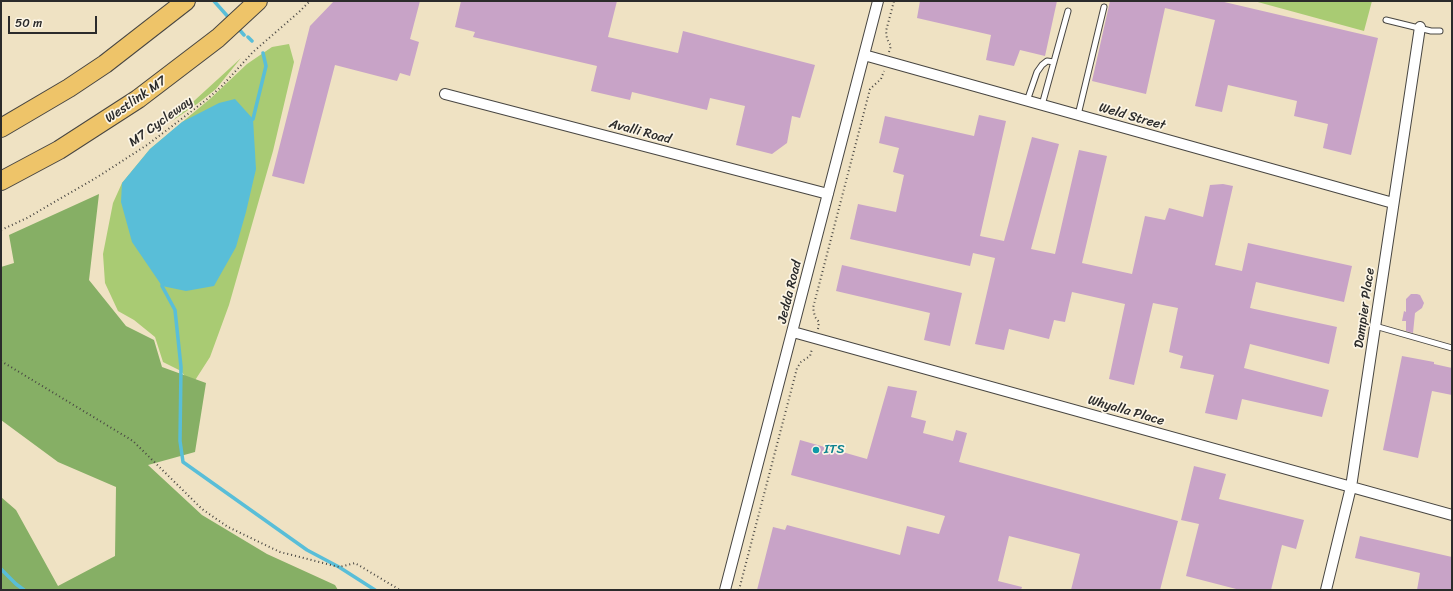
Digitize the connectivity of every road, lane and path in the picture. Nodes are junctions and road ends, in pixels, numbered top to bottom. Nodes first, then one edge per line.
1 (186, 1) edge
2 (258, 1) edge
3 (310, 1) edge
4 (878, 1) edge
5 (894, 1) edge
6 (1104, 7) dead end
7 (1068, 11) dead end
8 (1386, 20) dead end
9 (1420, 27) junction
10 (1440, 31) dead end
11 (891, 46) dead end
12 (864, 56) junction
13 (1054, 62) junction
14 (882, 79) dead end
15 (445, 94) dead end
16 (1027, 101) junction
17 (1042, 105) junction
18 (1078, 115) junction
19 (1, 128) edge
20 (1, 181) edge
21 (828, 194) junction
22 (1393, 203) junction
23 (1, 230) edge
24 (819, 322) dead end
25 (1375, 326) junction
26 (793, 332) junction
27 (1452, 348) edge
28 (810, 356) dead end
29 (1, 362) edge
30 (1351, 487) junction
31 (1452, 515) edge
32 (400, 590) edge
33 (725, 590) edge
34 (739, 590) edge
35 (1326, 590) edge

1 - 19 highway
2 - 20 highway, Westlink M7
3 - 23 path, M7 Cycleway
4 - 12 street, Jedda Road
5 - 11 path
6 - 18 lane
7 - 13 lane
8 - 9 lane
9 - 10 lane
9 - 22 street, Dampier Place
12 - 16 street, Weld Street
12 - 21 street, Jedda Road
13 - 16 lane
13 - 17 lane
14 - 24 path
15 - 21 street, Avalli Road
16 - 17 street, Weld Street
17 - 18 street, Weld Street
18 - 22 street, Weld Street
21 - 26 street, Jedda Road
22 - 25 street, Dampier Place
25 - 27 lane
25 - 30 street, Dampier Place
26 - 30 street, Whyalla Place
26 - 33 street, Jedda Road
28 - 34 path
29 - 32 path
30 - 31 street, Whyalla Place
30 - 35 street, Dampier Place

